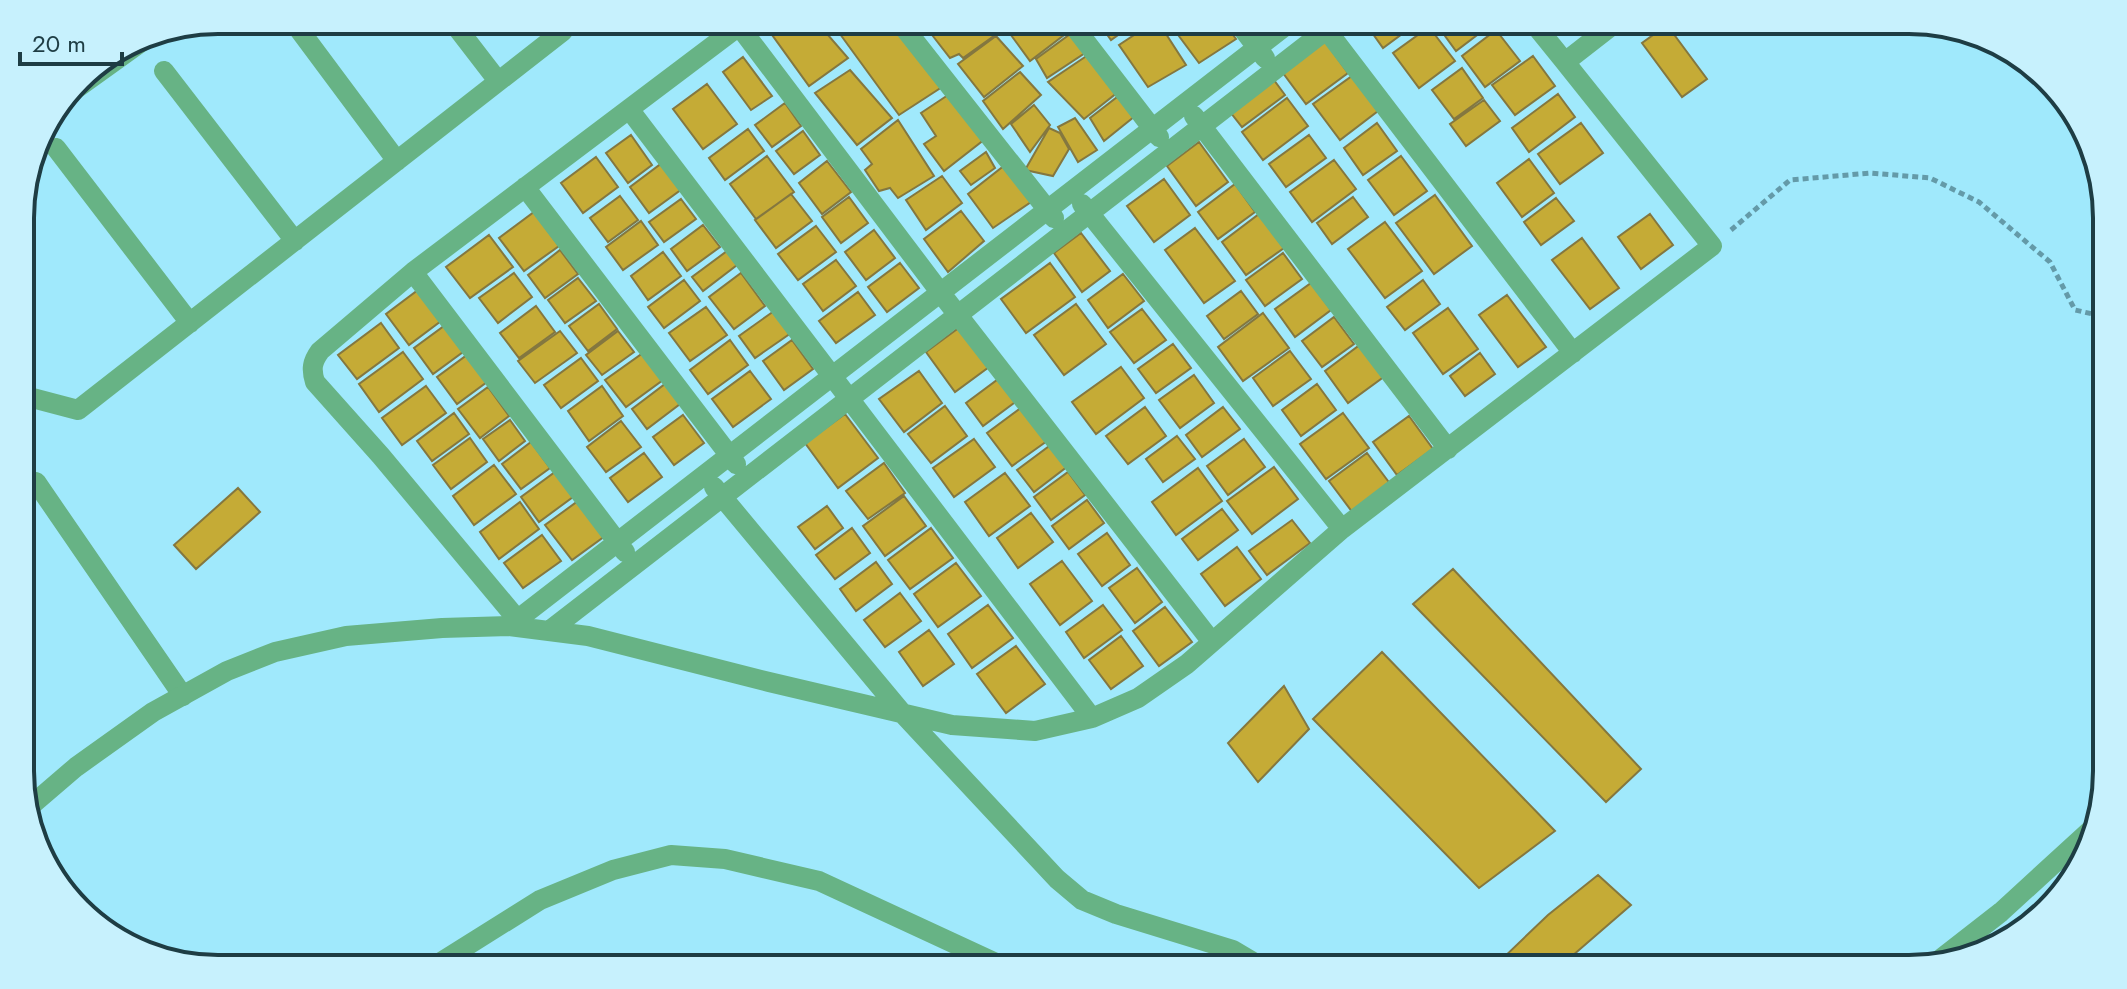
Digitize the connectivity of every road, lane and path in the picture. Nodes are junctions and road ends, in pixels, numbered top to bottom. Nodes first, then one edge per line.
1 (302, 34) edge
2 (462, 34) edge
3 (559, 34) edge
4 (728, 34) edge
5 (751, 34) edge
6 (909, 34) edge
7 (1080, 34) edge
8 (1246, 34) edge
9 (1275, 34) edge
10 (1315, 34) edge
11 (1336, 34) edge
12 (1542, 34) edge
13 (1601, 34) edge
14 (1257, 48) junction
15 (1565, 62) junction
16 (1274, 70) junction
17 (164, 71) dead end
18 (498, 81) junction
19 (1185, 103) junction
20 (629, 109) junction
21 (1202, 126) junction
22 (1153, 128) junction
23 (56, 148) dead end
24 (1170, 151) junction
25 (397, 161) junction
26 (525, 187) junction
27 (1072, 191) junction
28 (1047, 210) junction
29 (1090, 213) junction
30 (1066, 232) junction
31 (295, 241) junction
32 (1712, 246) junction
33 (413, 272) junction
34 (940, 292) junction
35 (2093, 314) edge
36 (958, 315) junction
37 (190, 323) junction
38 (1573, 353) junction
39 (831, 377) junction
40 (34, 398) edge
41 (849, 399) junction
42 (1448, 449) junction
43 (729, 456) junction
44 (704, 475) junction
45 (747, 478) junction
46 (36, 482) dead end
47 (723, 497) junction
48 (1342, 529) junction
49 (617, 543) junction
50 (635, 565) junction
51 (513, 622) junction
52 (549, 631) junction
53 (1212, 642) junction
54 (183, 696) junction
55 (903, 714) junction
56 (1092, 718) junction
57 (37, 800) edge
58 (2079, 840) edge
59 (1954, 949) edge
60 (452, 955) edge
61 (979, 955) edge
62 (1241, 955) edge

1 - 25 street
2 - 18 street
3 - 18 street
4 - 20 street
5 - 34 street
6 - 28 street
7 - 22 street
8 - 14 street
9 - 14 street
10 - 16 street
11 - 38 street
12 - 15 street
13 - 15 street
14 - 16 street
14 - 19 street
15 - 32 street
16 - 21 street
17 - 31 street
18 - 25 street
19 - 21 street
19 - 22 street
20 - 26 street
20 - 39 street
21 - 24 street
21 - 42 street
22 - 24 street
22 - 27 street
23 - 37 street
24 - 29 street
25 - 31 street
26 - 33 street
26 - 43 street
27 - 28 street
27 - 29 street
28 - 30 street
28 - 34 street
29 - 30 street
29 - 48 street
30 - 36 street
31 - 37 street
32 - 35 path
32 - 38 street
33 - 49 street
33 - 51 street
34 - 36 street
34 - 39 street
36 - 41 street
36 - 53 street
37 - 40 street
38 - 42 street
39 - 41 street
39 - 43 street
41 - 45 street
41 - 56 street
42 - 48 street
43 - 44 street
43 - 45 street
44 - 47 street
44 - 49 street
45 - 47 street
46 - 54 street
47 - 50 street
47 - 55 street
48 - 53 street
49 - 50 street
49 - 51 street
50 - 52 street
51 - 52 street
51 - 54 street
52 - 55 street
53 - 56 street
54 - 57 street
55 - 56 street
55 - 62 street
58 - 59 street
60 - 61 street

